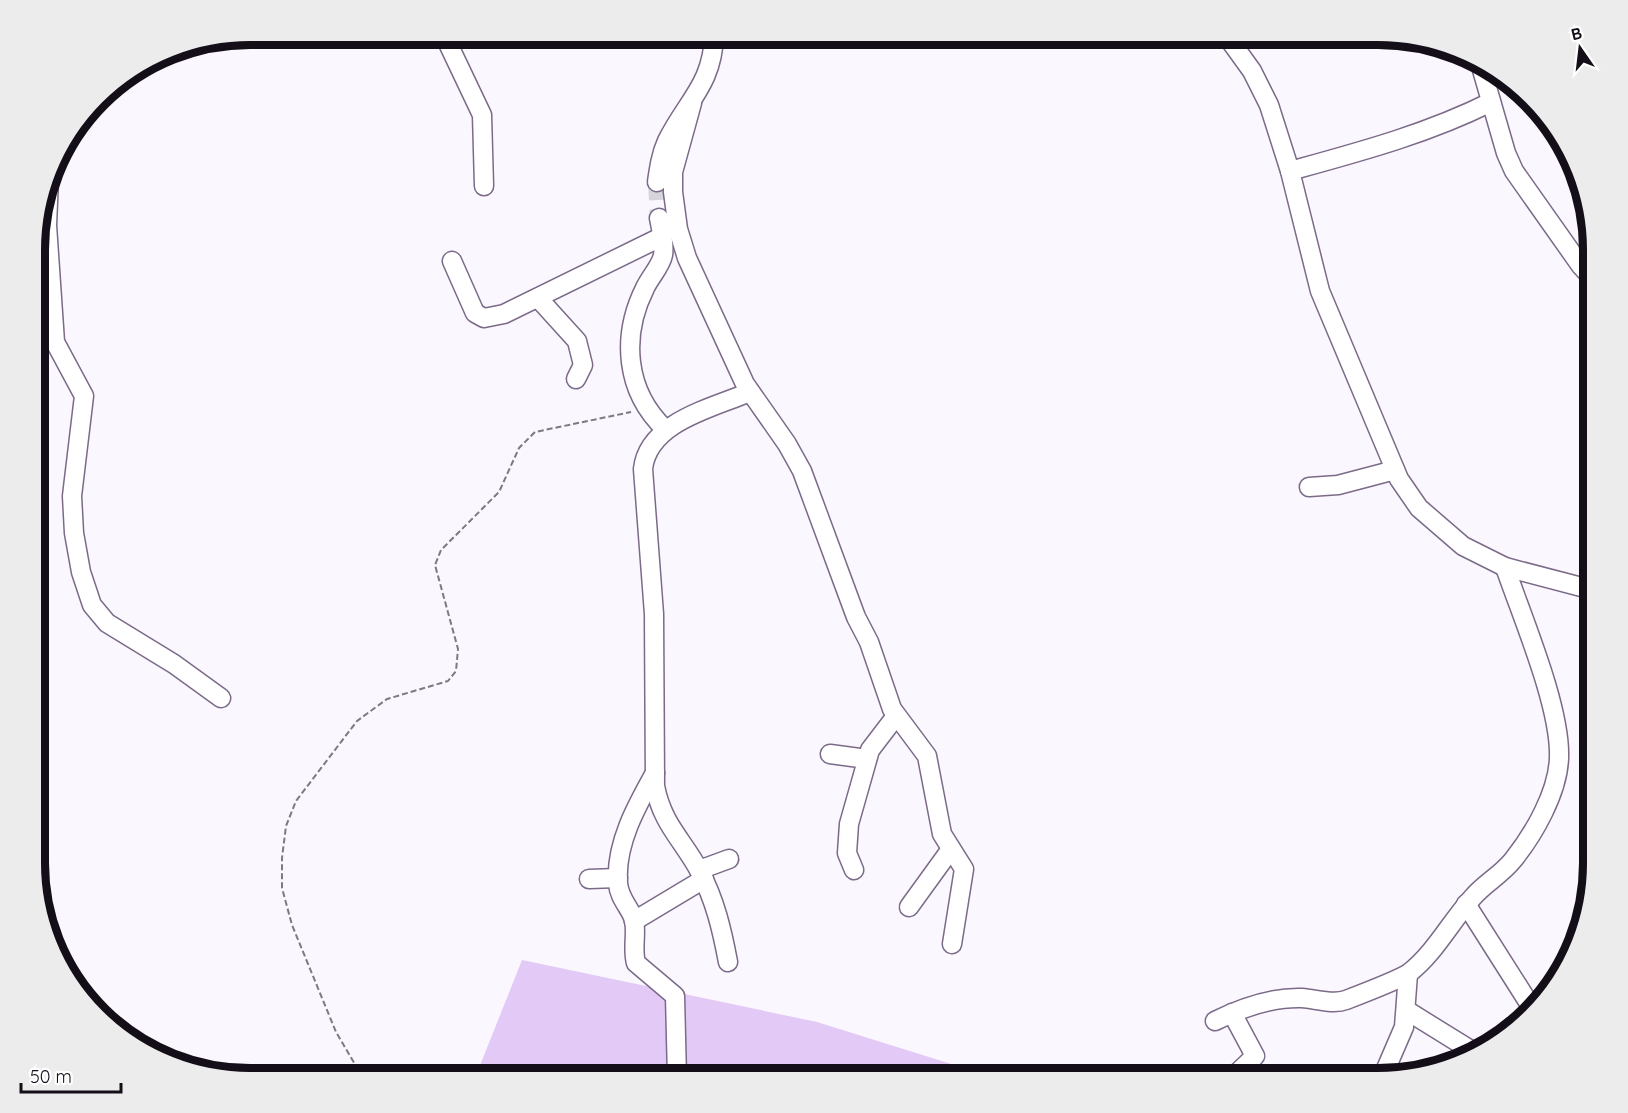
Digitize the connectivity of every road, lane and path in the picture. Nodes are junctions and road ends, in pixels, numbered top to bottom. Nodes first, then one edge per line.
1 (449, 45) edge
2 (713, 45) edge
3 (1235, 45) edge
4 (1483, 73) edge
5 (1491, 102) junction
6 (692, 103) junction
7 (1290, 171) junction
8 (657, 182) tunnel mouth
9 (484, 186) dead end
10 (47, 222) edge
11 (452, 261) dead end
12 (1583, 268) edge
13 (538, 298) junction
14 (576, 379) dead end
15 (750, 392) junction
16 (647, 409) junction
17 (665, 429) junction
18 (1395, 470) junction
19 (1309, 487) dead end
20 (1505, 567) junction
21 (1583, 587) edge
22 (221, 698) dead end
23 (896, 716) junction
24 (830, 754) dead end
25 (867, 759) junction
26 (655, 773) junction
27 (951, 849) junction
28 (729, 859) dead end
29 (854, 870) dead end
30 (701, 875) junction
31 (618, 878) junction
32 (589, 879) dead end
33 (1466, 904) junction
34 (909, 908) dead end
35 (634, 921) junction
36 (952, 944) dead end
37 (728, 962) dead end
38 (1408, 974) junction
39 (1528, 1002) edge
40 (1406, 1010) junction
41 (1232, 1013) junction
42 (1215, 1021) dead end
43 (1467, 1048) edge
44 (356, 1068) edge
45 (678, 1068) edge
46 (1242, 1068) edge
47 (1386, 1068) edge

1 - 9 street
2 - 6 street
3 - 7 street
4 - 5 street
5 - 7 street
5 - 12 street
6 - 8 street
6 - 15 street
7 - 18 street
10 - 22 street
11 - 13 street
13 - 14 street
13 - 16 street
15 - 17 street
15 - 23 street
16 - 17 street
16 - 44 path
17 - 26 street
18 - 19 street
18 - 20 street
20 - 21 street
20 - 33 street
23 - 25 street
23 - 27 street
24 - 25 street
25 - 29 street
26 - 30 street
26 - 31 street
27 - 34 street
27 - 36 street
28 - 30 street
30 - 35 street
30 - 37 street
31 - 32 street
31 - 35 street
33 - 38 street
33 - 39 street
35 - 45 street
38 - 40 street
38 - 41 street
40 - 43 street
40 - 47 street
41 - 42 street
41 - 46 street

